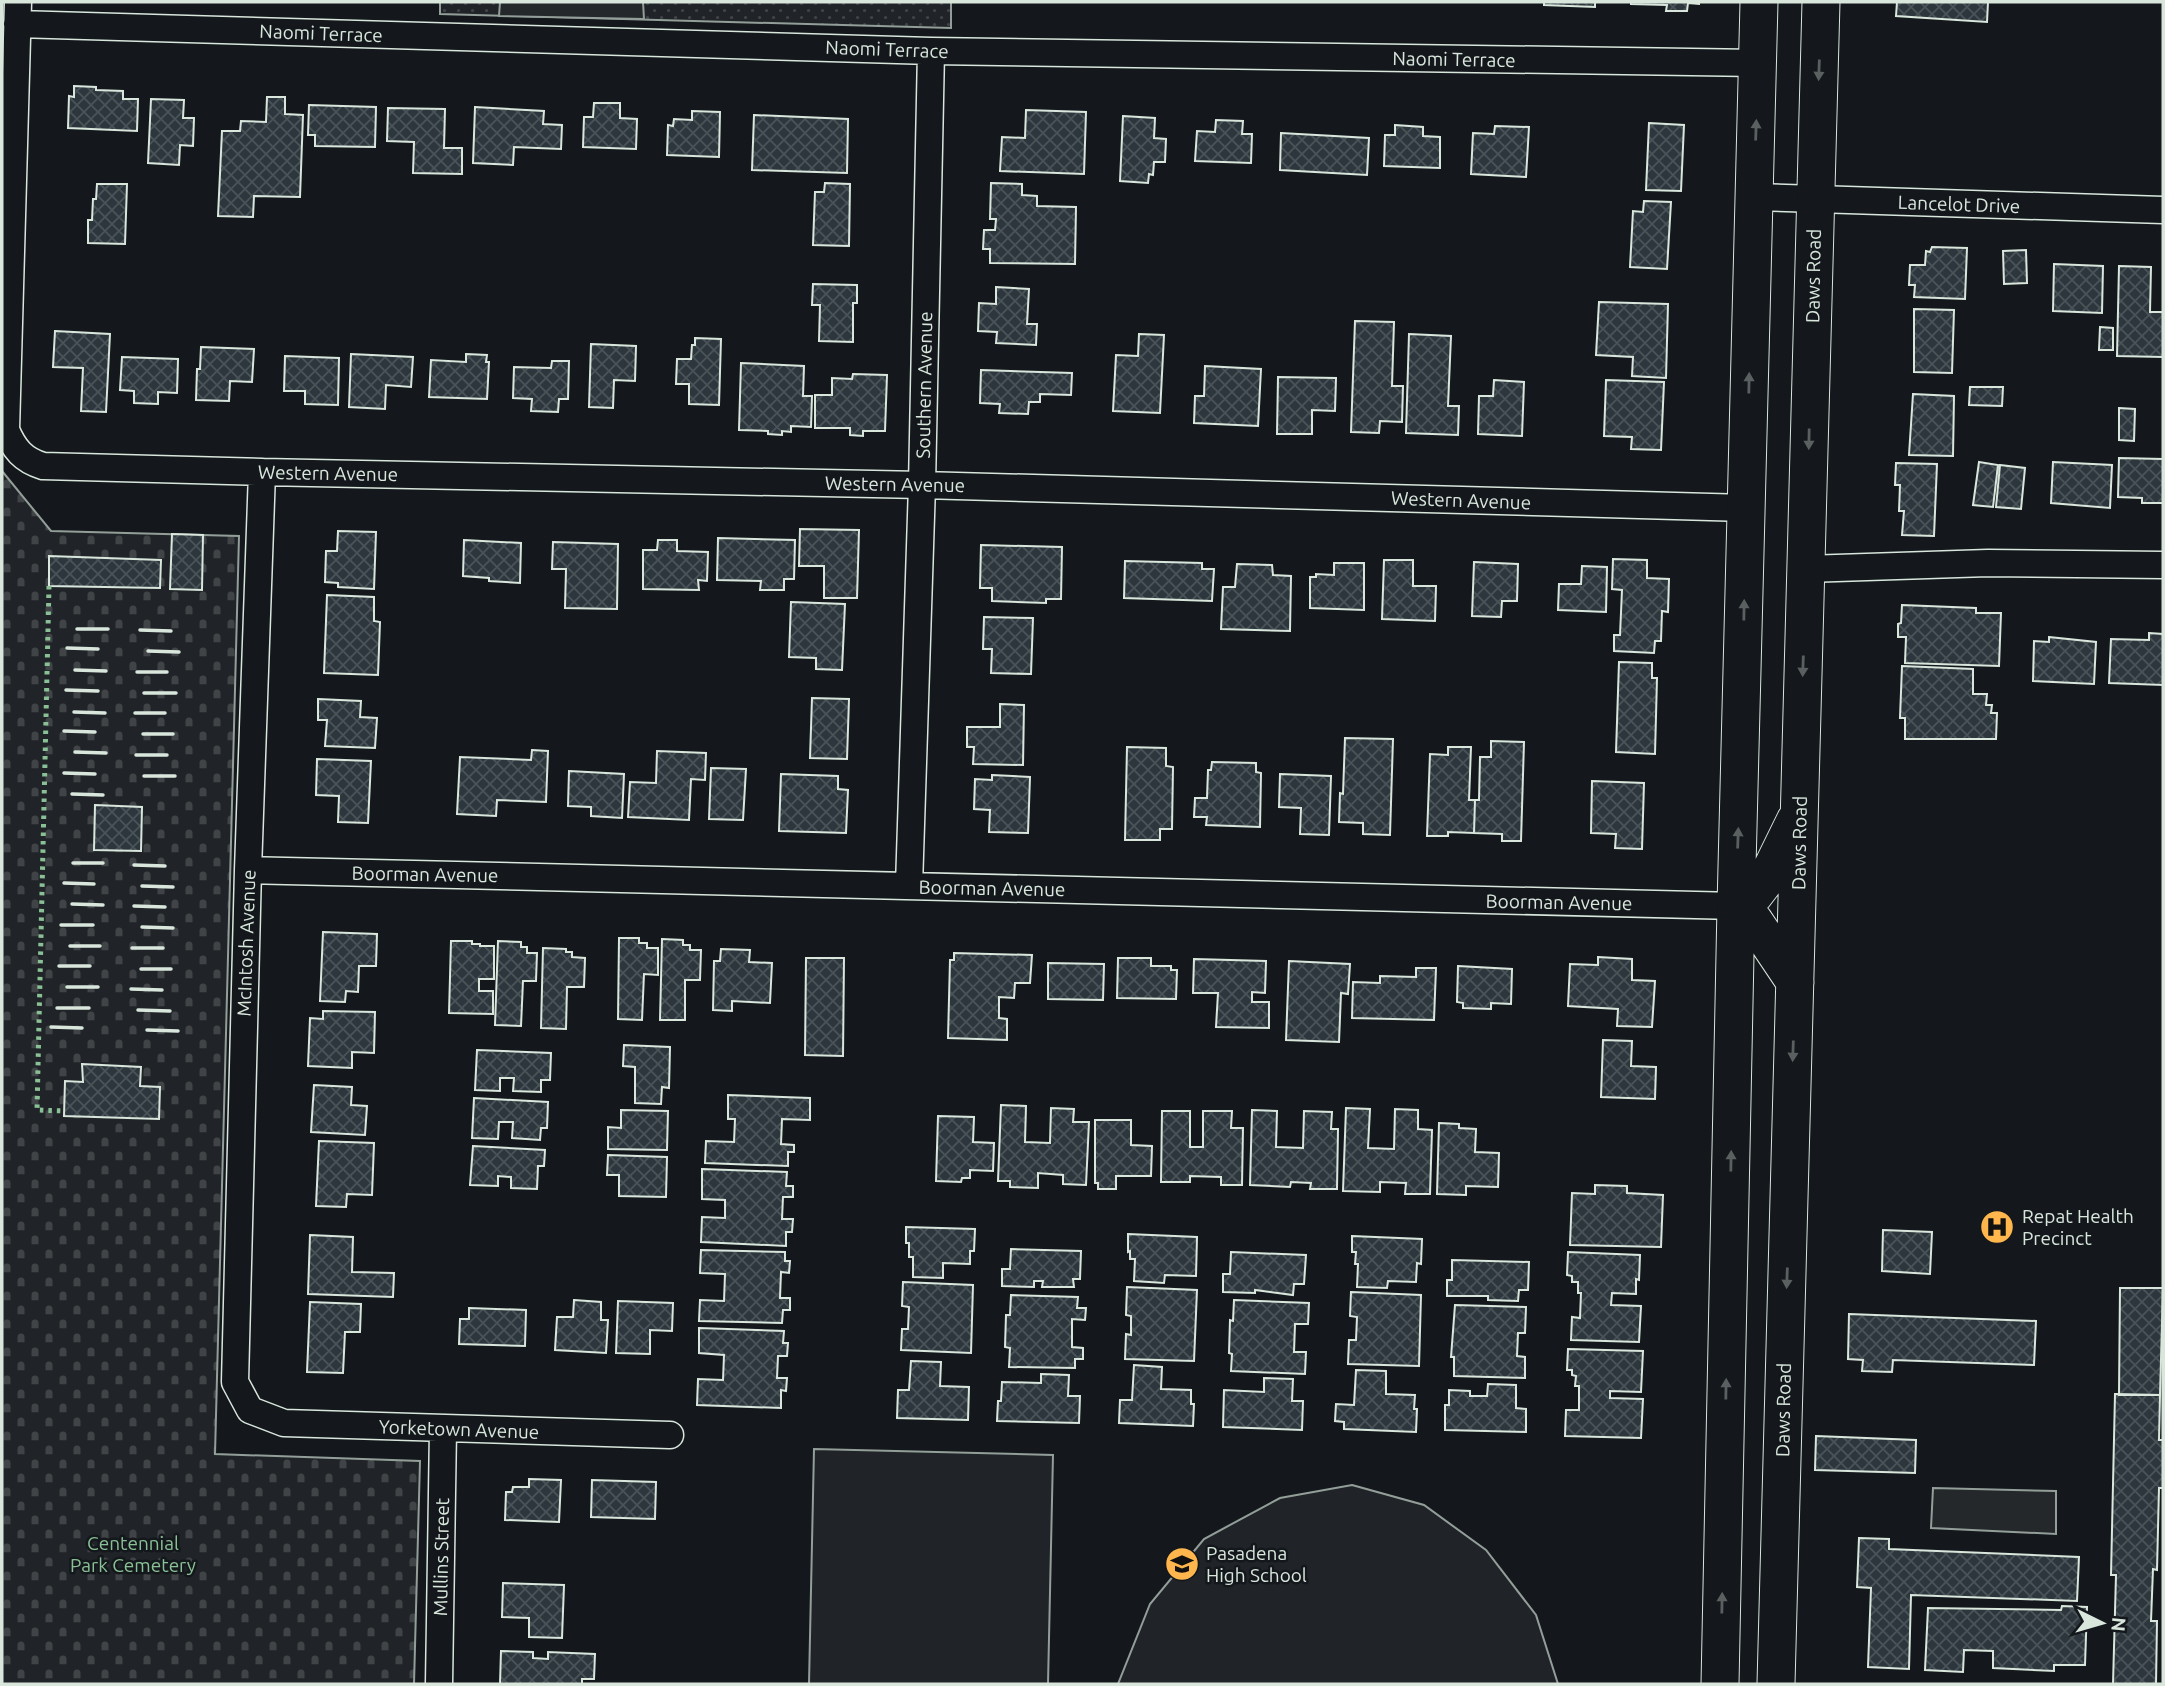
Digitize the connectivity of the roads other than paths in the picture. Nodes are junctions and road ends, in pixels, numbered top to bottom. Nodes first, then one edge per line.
1 (1759, 2) edge
2 (1821, 2) edge
3 (18, 13) edge
4 (931, 51) junction
5 (1758, 63) junction
6 (1754, 197) junction
7 (1815, 199) junction
8 (2163, 210) edge
9 (262, 472) junction
10 (922, 485) junction
11 (1746, 508) junction
12 (2163, 565) edge
13 (1806, 569) junction
14 (1800, 811) junction
15 (248, 870) junction
16 (909, 886) junction
17 (1736, 906) junction
18 (1795, 982) junction
19 (250, 1410) joint
20 (1783, 1425) junction
21 (443, 1429) junction
22 (670, 1434) dead end
23 (1725, 1457) junction
24 (1782, 1485) junction
25 (1725, 1680) edge
26 (439, 1684) edge
27 (1776, 1684) edge

1 - 5 main road
2 -> 7 main road, Daws Road
3 - 4 street, Naomi Terrace
3 - 9 street, Western Avenue
4 - 5 street, Naomi Terrace
4 - 10 street, Southern Avenue
6 -> 5 main road
6 - 7 street, Lancelot Drive
11 -> 6 main road
7 - 8 street, Lancelot Drive
7 -> 13 main road, Daws Road
9 - 10 street, Western Avenue
9 - 15 street, McIntosh Avenue
10 - 11 street, Western Avenue
10 - 16 street, Southern Avenue
17 -> 11 main road
12 - 13 street
13 -> 14 main road, Daws Road
14 - 17 main road
14 - 18 main road, Daws Road
15 - 16 street, Boorman Avenue
15 - 19 street, McIntosh Avenue
16 - 17 street, Boorman Avenue
17 - 18 main road
23 -> 17 main road
18 -> 20 main road, Daws Road
19 - 21 street, Yorketown Avenue
20 - 23 main road
20 - 24 main road, Daws Road
21 - 22 street, Yorketown Avenue
21 - 26 street, Mullins Street
23 - 24 main road
25 -> 23 main road
24 - 27 main road, Daws Road

